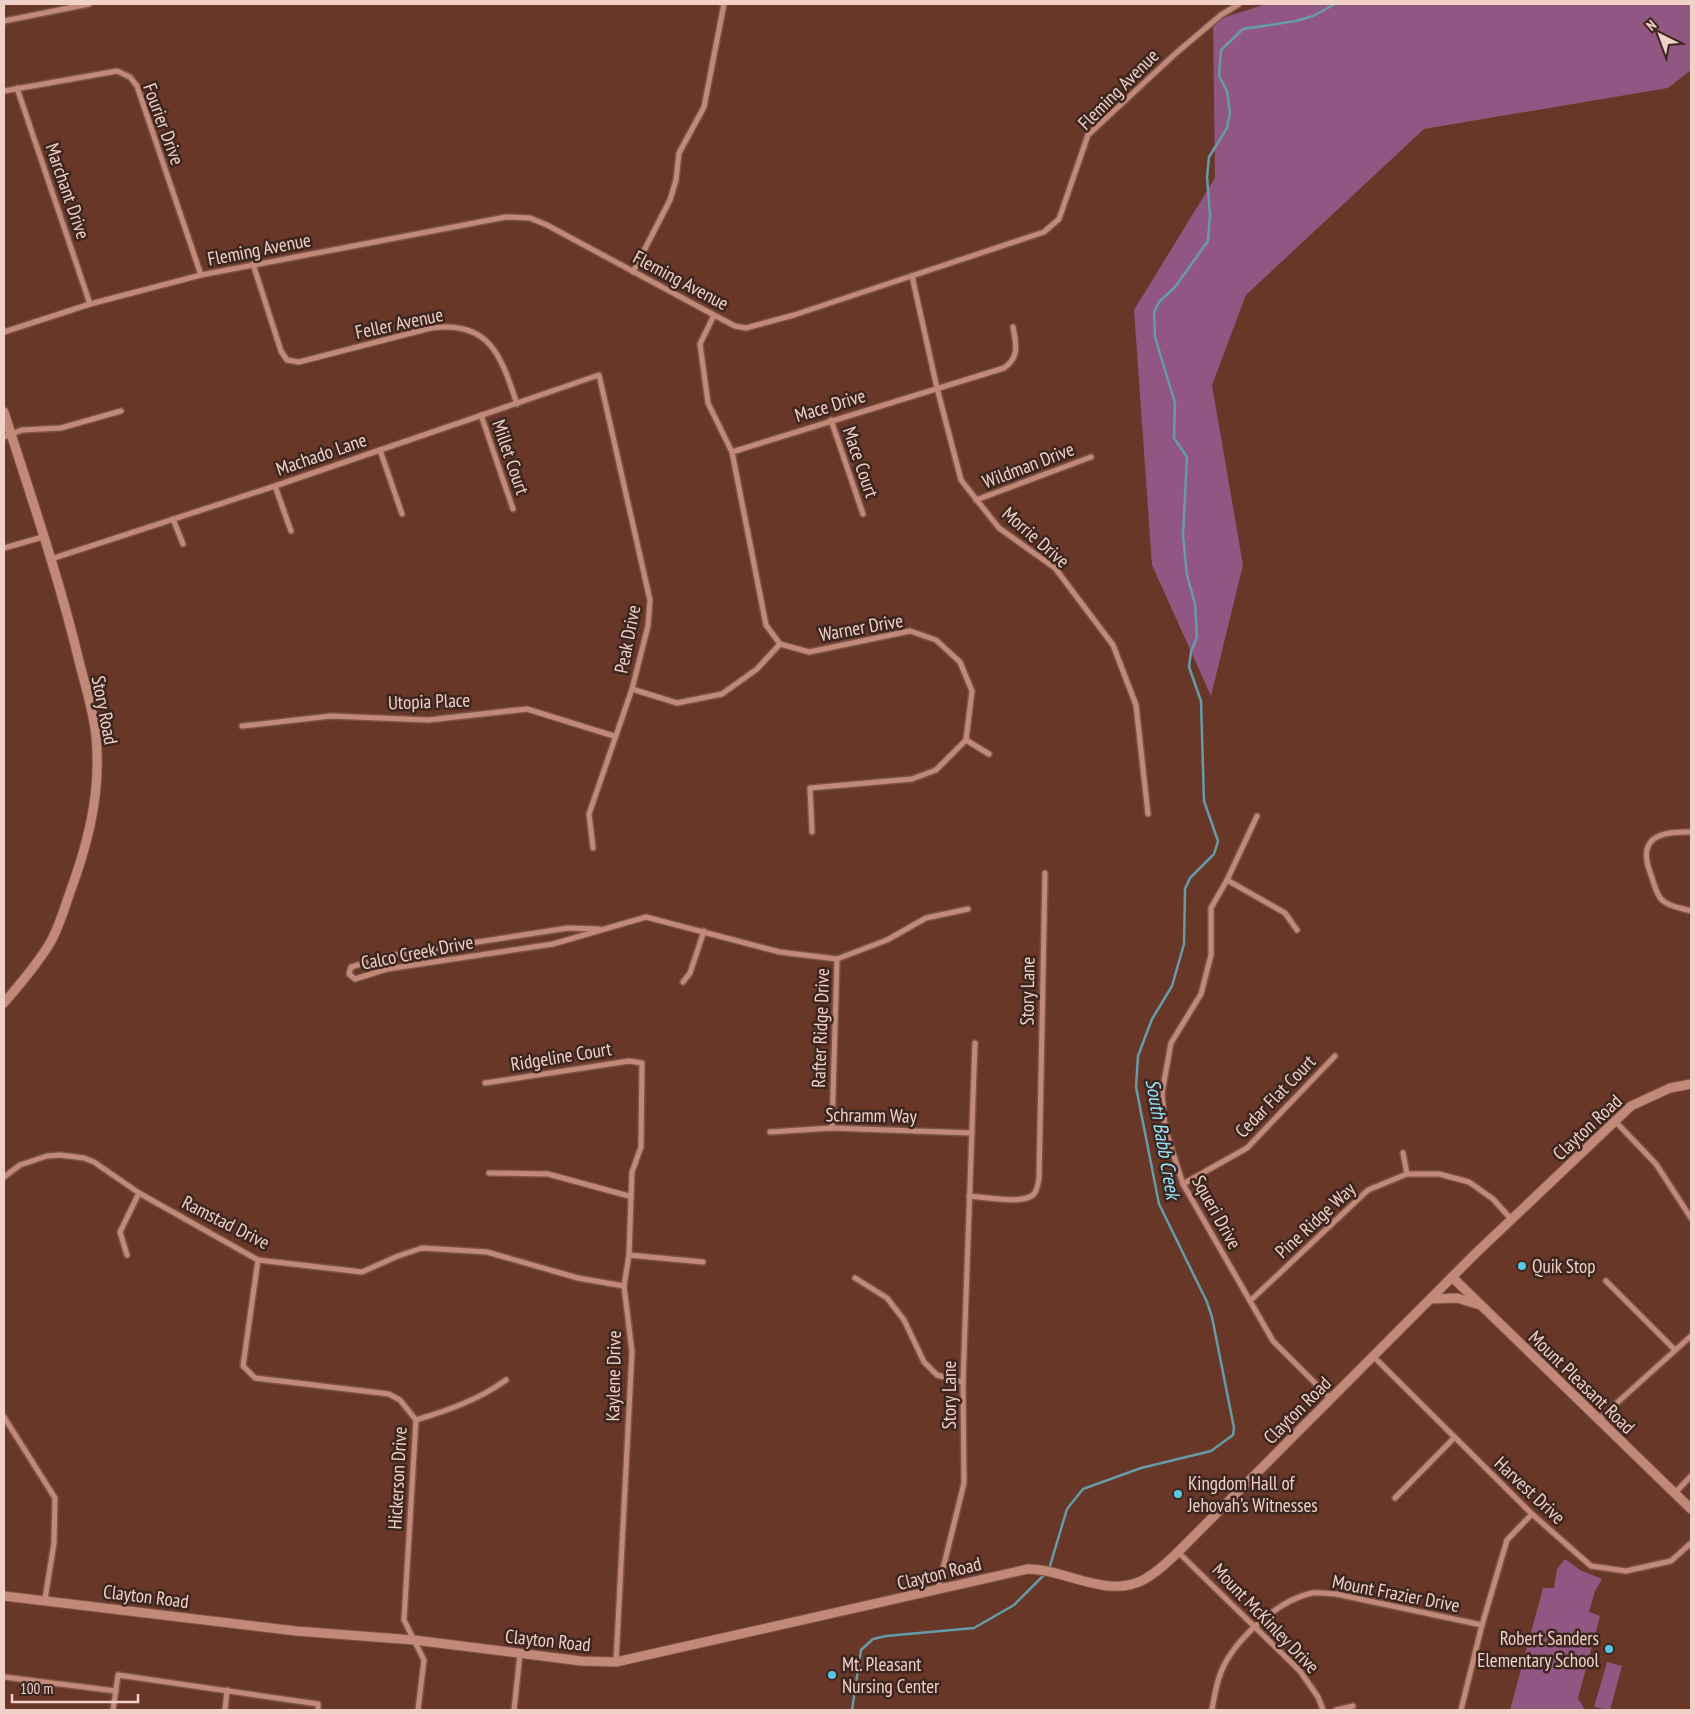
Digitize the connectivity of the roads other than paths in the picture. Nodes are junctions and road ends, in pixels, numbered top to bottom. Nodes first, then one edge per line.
1 (89, 4) edge
2 (724, 4) edge
3 (1239, 4) edge
4 (4, 21) edge
5 (17, 88) junction
6 (4, 91) edge
7 (253, 264) junction
8 (633, 272) junction
9 (201, 276) junction
10 (912, 276) junction
11 (90, 304) junction
12 (714, 316) junction
13 (1013, 327) dead end
14 (4, 332) edge
15 (599, 374) joint
16 (937, 388) junction
17 (517, 404) junction
18 (121, 411) dead end
19 (4, 412) edge
20 (482, 415) junction
21 (831, 420) junction
22 (7, 436) edge
23 (380, 450) junction
24 (732, 452) junction
25 (1091, 457) dead end
26 (275, 486) junction
27 (976, 500) junction
28 (513, 509) dead end
29 (402, 514) dead end
30 (863, 514) dead end
31 (174, 519) junction
32 (291, 531) dead end
33 (43, 537) junction
34 (183, 544) dead end
35 (4, 548) edge
36 (51, 559) junction
37 (780, 644) junction
38 (632, 689) junction
39 (242, 726) dead end
40 (614, 736) junction
41 (966, 740) junction
42 (988, 754) dead end
43 (1148, 814) dead end
44 (1257, 816) dead end
45 (812, 832) dead end
46 (1691, 832) edge
47 (593, 848) dead end
48 (1045, 872) dead end
49 (1227, 880) junction
50 (968, 909) dead end
51 (1691, 911) edge
52 (599, 929) junction
53 (1297, 930) dead end
54 (704, 931) junction
55 (837, 959) junction
56 (683, 982) dead end
57 (4, 1003) edge
58 (975, 1043) dead end
59 (1336, 1056) dead end
60 (642, 1063) joint
61 (485, 1083) dead end
62 (1691, 1084) edge
63 (1615, 1122) junction
64 (832, 1128) junction
65 (770, 1132) dead end
66 (972, 1133) junction
67 (1403, 1153) dead end
68 (489, 1173) dead end
69 (1407, 1174) junction
70 (4, 1177) edge
71 (1182, 1184) junction
72 (139, 1193) junction
73 (630, 1196) junction
74 (969, 1196) junction
75 (1691, 1218) edge
76 (1512, 1220) junction
77 (127, 1255) dead end
78 (629, 1255) junction
79 (258, 1260) junction
80 (703, 1262) dead end
81 (1452, 1277) junction
82 (855, 1278) dead end
83 (1606, 1281) dead end
84 (624, 1286) junction
85 (1431, 1299) junction
86 (1250, 1301) junction
87 (1482, 1305) junction
88 (1691, 1336) edge
89 (1676, 1350) junction
90 (1374, 1357) junction
91 (506, 1380) dead end
92 (963, 1382) junction
93 (1331, 1399) junction
94 (4, 1417) edge
95 (416, 1420) junction
96 (1598, 1420) junction
97 (1454, 1438) junction
98 (1691, 1476) edge
99 (1675, 1493) junction
100 (1395, 1498) dead end
101 (1691, 1508) edge
102 (1532, 1514) junction
103 (1691, 1543) edge
104 (1178, 1552) junction
105 (938, 1590) junction
106 (4, 1596) edge
107 (45, 1599) junction
108 (1482, 1625) junction
109 (1255, 1628) junction
110 (414, 1640) junction
111 (520, 1654) junction
112 (616, 1662) junction
113 (4, 1677) edge
114 (228, 1690) junction
115 (116, 1691) junction
116 (1352, 1706) dead end
117 (318, 1707) edge
118 (113, 1710) edge
119 (225, 1710) edge
120 (418, 1710) edge
121 (514, 1710) edge
122 (1212, 1710) edge
123 (1323, 1710) edge
124 (1336, 1710) edge
125 (1461, 1710) edge

1 - 4 street
2 - 8 street
3 - 10 street, Fleming Avenue
5 - 6 street, Fourier Drive
5 - 9 street, Fourier Drive
5 - 11 street, Marchant Drive
7 - 8 street, Fleming Avenue
7 - 9 street, Fleming Avenue
7 - 17 street, Feller Avenue
8 - 12 street, Fleming Avenue
9 - 11 street, Fleming Avenue
10 - 12 street, Fleming Avenue
10 - 16 street, Morrie Drive
11 - 14 street, Fleming Avenue
12 - 24 street
13 - 16 street, Mace Drive
15 - 17 street, Machado Lane
15 - 38 street, Peak Drive
16 - 21 street, Mace Drive
16 - 27 street, Morrie Drive
17 - 20 street, Machado Lane
18 - 22 street
19 - 22 street, Story Road
20 - 23 street, Machado Lane
20 - 28 street, Millet Court
21 - 24 street, Mace Drive
21 - 30 street, Mace Court
22 - 33 street, Story Road
23 - 26 street, Machado Lane
23 - 29 street
24 - 37 street
25 - 27 street, Wildman Drive
26 - 31 street, Machado Lane
26 - 32 street
27 - 43 street, Morrie Drive
31 - 34 street
31 - 36 street, Machado Lane
33 - 35 street
33 - 36 street, Story Road
36 - 57 street, Story Road
37 - 38 street
37 - 41 street, Warner Drive
38 - 40 street, Peak Drive
39 - 40 street, Utopia Place
40 - 47 street, Peak Drive
41 - 42 street
41 - 45 street
44 - 49 street, Squeri Drive
46 - 51 street
48 - 74 street, Story Lane
49 - 53 street
49 - 71 street, Squeri Drive
50 - 55 street, Calco Creek Drive
52 - 52 street, Calco Creek Drive
52 - 54 street, Calco Creek Drive
54 - 55 street, Calco Creek Drive
54 - 56 street
55 - 64 street, Rafter Ridge Drive
58 - 66 street, Story Lane
59 - 71 street, Cedar Flat Court
60 - 61 street, Ridgeline Court
60 - 73 street, Kaylene Drive
62 - 63 street, Clayton Road
63 - 75 street
63 - 76 street, Clayton Road
64 - 65 street, Schramm Way
64 - 66 street, Schramm Way
66 - 74 street, Story Lane
67 - 69 street
68 - 73 street
69 - 76 street, Pine Ridge Way
69 - 86 street, Pine Ridge Way
70 - 72 street, Ramstad Drive
71 - 86 street, Squeri Drive
72 - 77 street
72 - 79 street, Ramstad Drive
73 - 78 street, Kaylene Drive
74 - 92 street, Story Lane
76 - 81 street, Clayton Road
78 - 80 street
78 - 84 street, Kaylene Drive
79 - 84 street, Ramstad Drive
79 - 95 street, Hickerson Drive
81 - 85 street, Clayton Road
81 - 87 street, Mount Pleasant Road
82 - 92 street
83 - 89 street
84 - 112 street, Kaylene Drive
85 - 87 street
85 - 90 street, Clayton Road
86 - 93 street, Squeri Drive
87 - 96 street, Mount Pleasant Road
88 - 89 street
89 - 96 street
90 - 93 street, Clayton Road
90 - 97 street, Harvest Drive
91 - 95 street
92 - 105 street, Story Lane
93 - 104 street, Clayton Road
94 - 107 street
95 - 110 street, Hickerson Drive
96 - 99 street, Mount Pleasant Road
97 - 100 street
97 - 102 street, Harvest Drive
98 - 99 street
99 - 101 street, Mount Pleasant Road
102 - 103 street, Harvest Drive
102 - 108 street
104 - 105 street, Clayton Road
104 - 109 street, Mount McKinley Drive
105 - 112 street, Clayton Road
106 - 107 street, Clayton Road
107 - 110 street, Clayton Road
108 - 109 street, Mount Frazier Drive
108 - 125 street
109 - 122 street, Mount Frazier Drive
109 - 123 street, Mount McKinley Drive
110 - 111 street, Clayton Road
110 - 120 street, Hickerson Drive
111 - 112 street, Clayton Road
111 - 121 street
113 - 115 street
114 - 115 street
114 - 117 street
114 - 119 street
115 - 118 street
116 - 124 street

